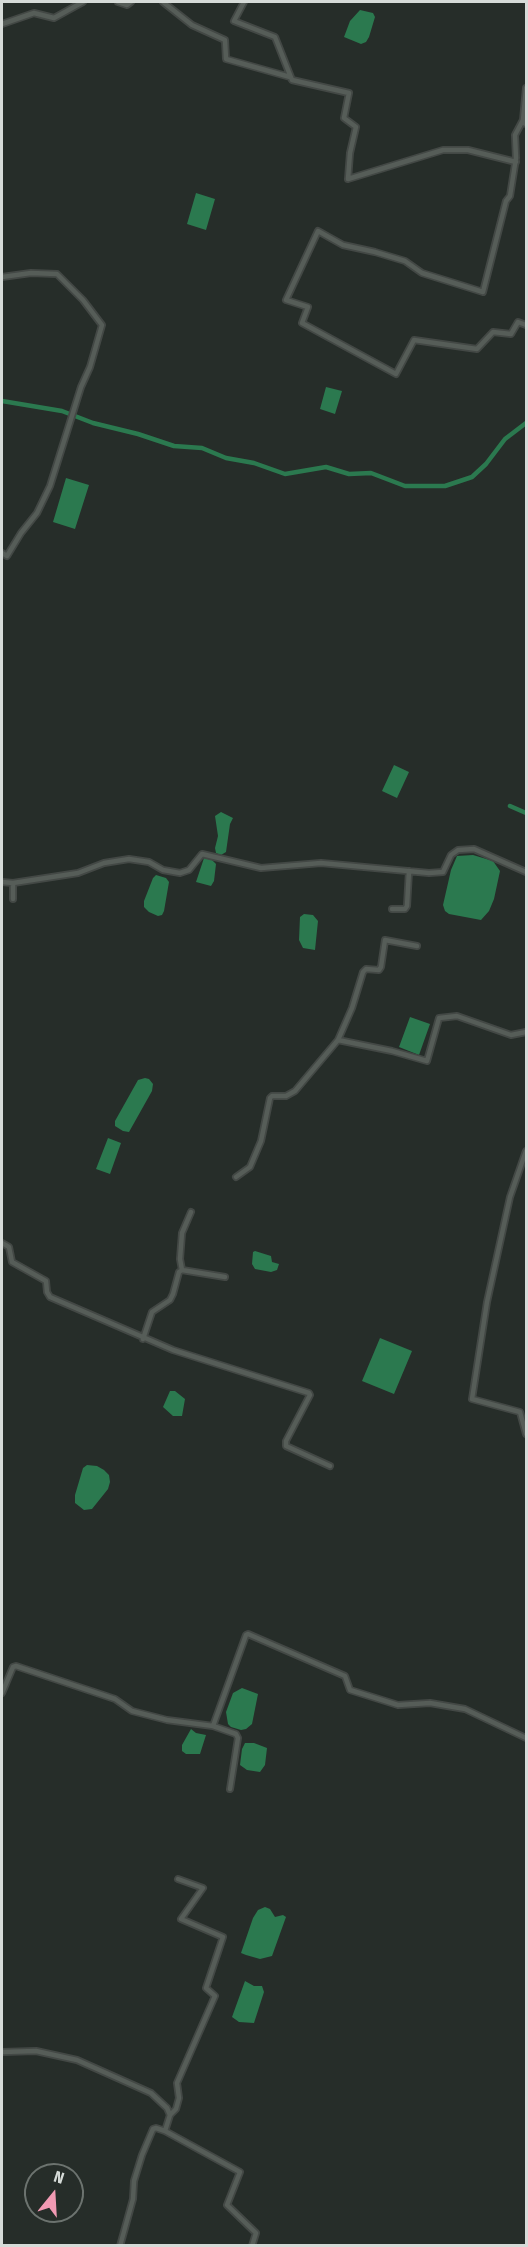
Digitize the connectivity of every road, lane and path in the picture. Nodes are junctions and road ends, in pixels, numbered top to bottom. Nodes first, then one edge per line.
1 (82, 2) edge
2 (118, 2) edge
3 (131, 2) edge
4 (163, 2) edge
5 (244, 2) edge
6 (2, 24) edge
7 (291, 77) junction
8 (526, 88) edge
9 (524, 122) edge
10 (516, 162) junction
11 (2, 277) edge
12 (526, 325) edge
13 (2, 553) edge
14 (409, 871) junction
15 (526, 872) edge
16 (2, 882) edge
17 (13, 883) junction
18 (13, 899) dead end
19 (392, 909) dead end
20 (417, 946) dead end
21 (526, 1032) edge
22 (338, 1040) junction
23 (526, 1151) edge
24 (237, 1177) dead end
25 (191, 1212) dead end
26 (2, 1243) edge
27 (182, 1270) junction
28 (225, 1277) dead end
29 (143, 1339) junction
30 (526, 1434) edge
31 (330, 1466) dead end
32 (2, 1693) edge
33 (213, 1726) junction
34 (526, 1738) edge
35 (230, 1789) dead end
36 (178, 1879) dead end
37 (2, 2052) edge
38 (170, 2115) junction
39 (165, 2131) junction
40 (120, 2246) edge
41 (252, 2246) edge

1 - 6 street
2 - 3 street
4 - 7 street
5 - 7 street
7 - 10 street
8 - 9 street
9 - 10 street
10 - 12 street
11 - 13 street
14 - 15 street
14 - 17 street
14 - 19 street
16 - 17 street
17 - 18 street
20 - 22 street
21 - 22 street
22 - 24 street
23 - 30 street
25 - 27 street
26 - 29 street
27 - 28 street
27 - 29 street
29 - 31 street
32 - 33 street
33 - 34 street
33 - 35 street
36 - 38 street
37 - 38 street
38 - 39 street
39 - 40 street
39 - 41 street

